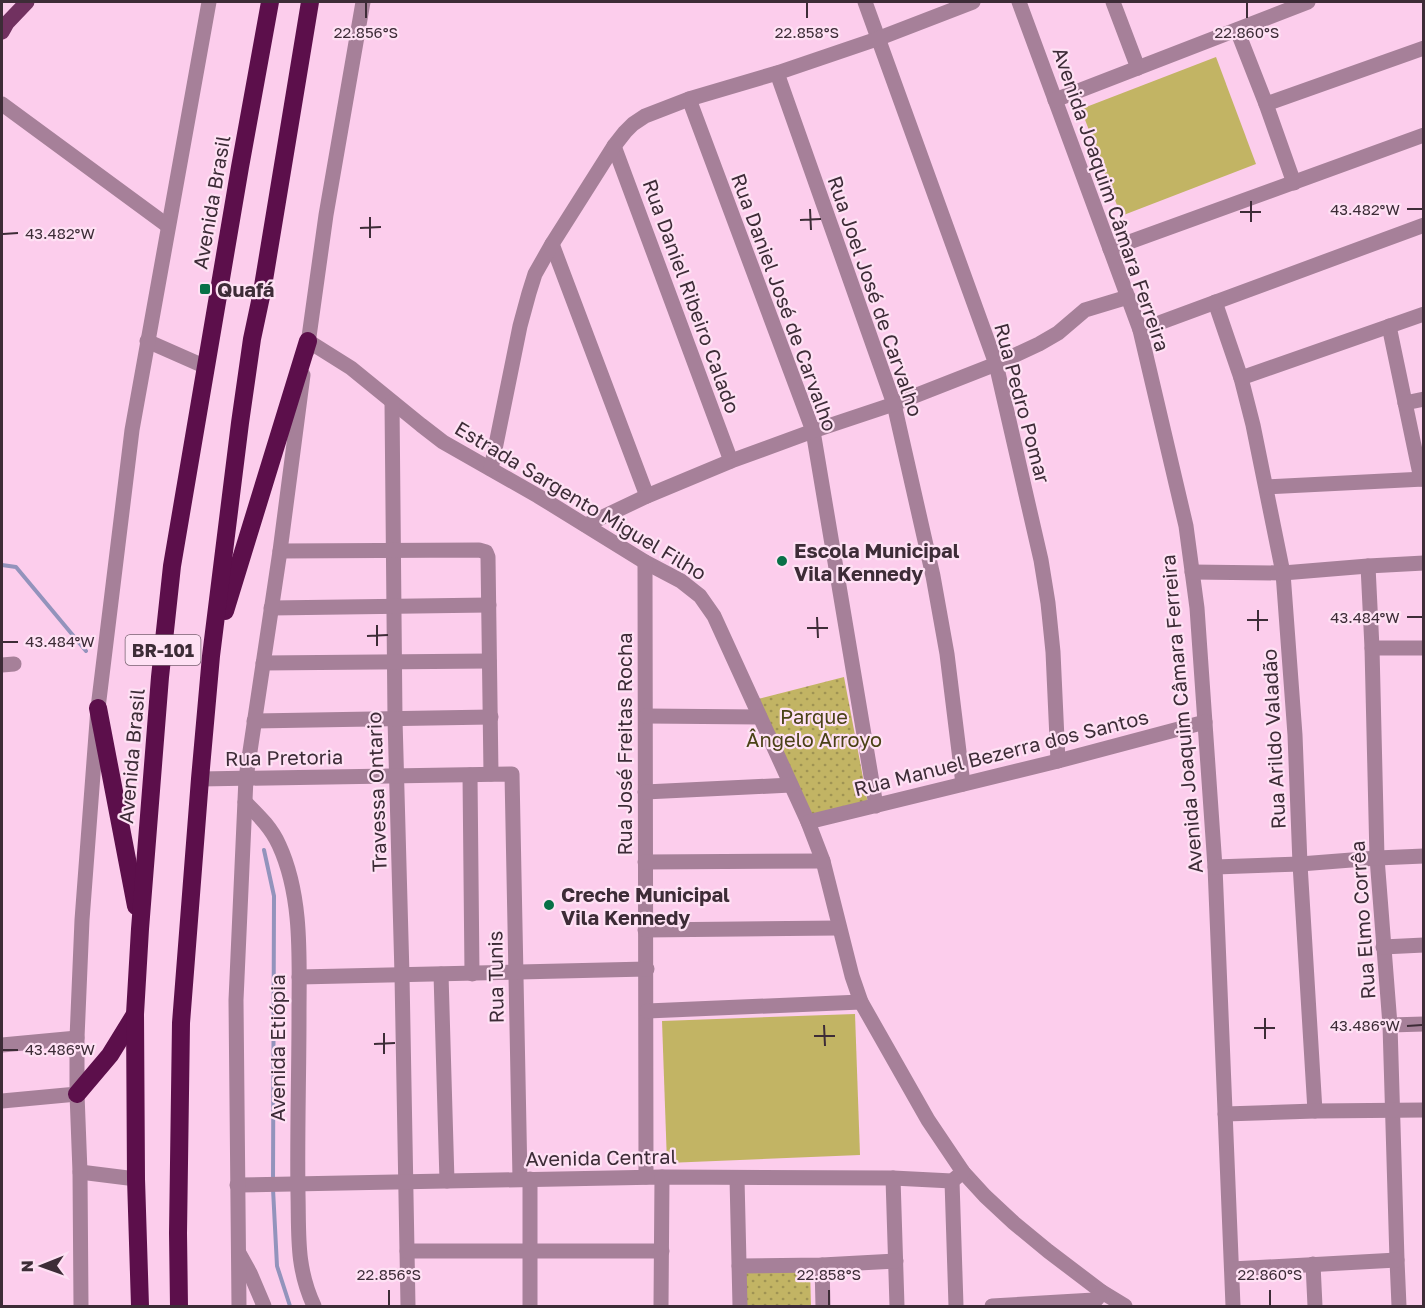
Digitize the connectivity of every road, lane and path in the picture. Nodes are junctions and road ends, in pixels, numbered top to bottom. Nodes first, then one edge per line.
1 (27, 2) edge
2 (209, 2) edge
3 (270, 2) edge
4 (310, 2) edge
5 (363, 2) edge
6 (865, 2) edge
7 (973, 2) edge
8 (1019, 2) edge
9 (1113, 2) edge
10 (1308, 2) edge
11 (1237, 30) junction
12 (2, 32) edge
13 (878, 39) junction
14 (1424, 48) edge
15 (1138, 68) junction
16 (777, 73) junction
17 (689, 99) junction
18 (1055, 100) junction
19 (2, 104) edge
20 (1266, 104) junction
21 (1424, 135) edge
22 (614, 146) junction
23 (1294, 183) junction
24 (1424, 225) edge
25 (168, 226) junction
26 (552, 244) junction
27 (1110, 249) junction
28 (1128, 297) junction
29 (1215, 302) junction
30 (1424, 314) edge
31 (1389, 326) junction
32 (1140, 330) junction
33 (147, 341) junction
34 (308, 341) junction
35 (996, 364) junction
36 (206, 367) junction
37 (1241, 378) junction
38 (1424, 399) edge
39 (392, 402) junction
40 (1405, 403) junction
41 (894, 404) junction
42 (813, 431) junction
43 (731, 461) junction
44 (491, 469) junction
45 (1422, 479) edge
46 (1267, 488) junction
47 (647, 496) junction
48 (586, 525) junction
49 (394, 550) junction
50 (280, 551) junction
51 (645, 562) junction
52 (1424, 563) edge
53 (1368, 566) junction
54 (1192, 572) junction
55 (1283, 573) junction
56 (489, 605) junction
57 (394, 606) junction
58 (271, 608) junction
59 (1372, 648) junction
60 (1424, 648) edge
61 (212, 656) junction
62 (489, 661) junction
63 (395, 662) junction
64 (263, 663) junction
65 (98, 708) junction
66 (646, 716) junction
67 (491, 717) junction
68 (760, 717) junction
69 (395, 719) junction
70 (254, 721) junction
71 (1205, 722) junction
72 (1058, 761) junction
73 (491, 774) junction
74 (512, 774) joint
75 (470, 775) junction
76 (398, 776) junction
77 (246, 778) junction
78 (200, 779) junction
79 (963, 784) junction
80 (791, 785) junction
81 (645, 792) junction
82 (245, 802) junction
83 (876, 806) junction
84 (808, 822) junction
85 (1424, 856) edge
86 (1377, 858) junction
87 (823, 861) junction
88 (645, 862) junction
89 (1300, 864) junction
90 (1215, 867) junction
91 (840, 928) junction
92 (140, 929) junction
93 (645, 930) junction
94 (1424, 945) edge
95 (1383, 947) junction
96 (647, 969) junction
97 (516, 973) junction
98 (441, 974) junction
99 (472, 974) junction
100 (402, 975) junction
101 (299, 977) junction
102 (861, 1002) junction
103 (647, 1011) junction
104 (135, 1014) junction
105 (1424, 1024) edge
106 (1390, 1025) junction
107 (77, 1038) junction
108 (2, 1044) edge
109 (77, 1094) junction
110 (2, 1101) edge
111 (1393, 1110) junction
112 (1424, 1110) edge
113 (1315, 1111) junction
114 (1225, 1114) junction
115 (80, 1172) junction
116 (958, 1176) junction
117 (646, 1177) junction
118 (662, 1177) junction
119 (737, 1178) junction
120 (893, 1178) junction
121 (136, 1179) junction
122 (525, 1179) junction
123 (406, 1181) junction
124 (447, 1181) junction
125 (291, 1184) junction
126 (237, 1185) junction
127 (238, 1250) junction
128 (407, 1251) junction
129 (530, 1251) junction
130 (662, 1251) junction
131 (1396, 1260) junction
132 (896, 1261) junction
133 (1313, 1264) junction
134 (822, 1265) junction
135 (739, 1266) junction
136 (1232, 1269) junction
137 (1098, 1296) junction
138 (81, 1306) edge
139 (140, 1306) edge
140 (179, 1306) edge
141 (238, 1306) edge
142 (264, 1306) edge
143 (314, 1306) edge
144 (408, 1306) edge
145 (530, 1306) edge
146 (661, 1306) edge
147 (740, 1306) edge
148 (823, 1306) edge
149 (897, 1306) edge
150 (956, 1306) edge
151 (992, 1306) edge
152 (1125, 1306) edge
153 (1233, 1306) edge
154 (1315, 1306) edge
155 (1399, 1306) edge

1 - 12 main road
2 - 25 street, Avenida Brasil
3 - 36 highway, Avenida Brasil / BR-101
4 - 61 highway, BR-101
5 - 34 street
6 - 13 street, Rua Pedro Pomar
7 - 13 street
8 - 18 street, Avenida Joaquim Câmara Ferreira
9 - 15 street
10 - 11 street
11 - 15 street
11 - 20 street
13 - 16 street
13 - 35 street, Rua Pedro Pomar
14 - 20 street
15 - 18 street
16 - 17 street
16 - 41 street, Rua Joel José de Carvalho
17 - 22 street
17 - 42 street, Rua Daniel José de Carvalho
18 - 27 street, Avenida Joaquim Câmara Ferreira
19 - 25 street
20 - 23 street
21 - 23 street
22 - 26 street
22 - 43 street, Rua Daniel Ribeiro Calado
23 - 27 street
24 - 29 street
25 - 33 street, Avenida Brasil
26 - 44 street
26 - 47 street
27 - 28 street, Avenida Joaquim Câmara Ferreira
28 - 32 street, Avenida Joaquim Câmara Ferreira
28 - 35 street
29 - 32 street
29 - 37 street, Rua Arildo Valadão
30 - 31 street
31 - 37 street
31 - 40 street
32 - 54 street, Avenida Joaquim Câmara Ferreira
33 - 36 street
33 - 65 street, Avenida Brasil
34 - 39 street, Estrada Sargento Miguel Filho
34 - 50 street
34 - 61 highway
35 - 41 street
35 - 72 street, Rua Pedro Pomar
36 - 92 highway, Avenida Brasil / BR-101
37 - 46 street, Rua Arildo Valadão
38 - 40 street
39 - 44 street, Estrada Sargento Miguel Filho
39 - 49 street, Travessa Ontario
40 - 45 street
41 - 42 street
41 - 79 street, Rua Joel José de Carvalho
42 - 43 street
42 - 83 street, Rua Daniel José de Carvalho
43 - 47 street
44 - 48 street, Estrada Sargento Miguel Filho
45 - 46 street
46 - 55 street, Rua Arildo Valadão
47 - 48 street
48 - 51 street, Estrada Sargento Miguel Filho
49 - 50 street
49 - 56 street
49 - 57 street, Travessa Ontario
50 - 58 street
51 - 66 street, Rua José Freitas Rocha
51 - 68 street, Estrada Sargento Miguel Filho
52 - 53 street
53 - 55 street
53 - 59 street, Rua Elmo Corrêa
54 - 55 street
54 - 71 street, Avenida Joaquim Câmara Ferreira
55 - 89 street, Rua Arildo Valadão
56 - 57 street
56 - 62 street
57 - 58 street
57 - 63 street, Travessa Ontario
58 - 64 street
59 - 60 street
59 - 86 street, Rua Elmo Corrêa
61 - 78 highway, BR-101
62 - 63 street
62 - 67 street
63 - 64 street
63 - 69 street, Travessa Ontario
64 - 70 street
65 - 92 highway
65 - 107 street, Avenida Brasil
66 - 68 street
66 - 81 street, Rua José Freitas Rocha
67 - 69 street
67 - 73 street
68 - 80 street, Estrada Sargento Miguel Filho
69 - 70 street
69 - 76 street, Travessa Ontario
70 - 77 street
71 - 72 street, Rua Manuel Bezerra dos Santos
71 - 90 street, Avenida Joaquim Câmara Ferreira
72 - 79 street, Rua Manuel Bezerra dos Santos
73 - 74 street, Rua Pretoria
73 - 75 street, Rua Pretoria
74 - 97 street, Rua Tunis
75 - 76 street, Rua Pretoria
75 - 99 street
76 - 77 street, Rua Pretoria
76 - 100 street, Travessa Ontario
77 - 78 street, Rua Pretoria
77 - 82 street
78 - 140 highway, BR-101
79 - 83 street, Rua Manuel Bezerra dos Santos
80 - 81 street
80 - 84 street, Estrada Sargento Miguel Filho
81 - 88 street, Rua José Freitas Rocha
82 - 101 street, Avenida Etiópia
82 - 126 street
83 - 84 street, Rua Manuel Bezerra dos Santos
84 - 87 street, Estrada Sargento Miguel Filho
85 - 86 street
86 - 89 street
86 - 95 street, Rua Elmo Corrêa
87 - 88 street
87 - 91 street, Estrada Sargento Miguel Filho
88 - 93 street, Rua José Freitas Rocha
89 - 90 street
89 - 113 street, Rua Arildo Valadão
90 - 114 street, Avenida Joaquim Câmara Ferreira
91 - 93 street
91 - 102 street, Estrada Sargento Miguel Filho
92 - 104 highway, Avenida Brasil / BR-101
93 - 96 street, Rua José Freitas Rocha
94 - 95 street
95 - 106 street, Rua Elmo Corrêa
96 - 97 street
96 - 103 street, Rua José Freitas Rocha
97 - 99 street
97 - 122 street, Rua Tunis
98 - 99 street
98 - 100 street
98 - 124 street
100 - 101 street
100 - 123 street, Travessa Ontario
101 - 125 street, Avenida Etiópia
102 - 103 street
102 - 116 street, Estrada Sargento Miguel Filho
103 - 117 street, Rua José Freitas Rocha
104 - 109 highway
104 - 121 highway, Avenida Brasil / BR-101
105 - 106 street
106 - 111 street, Rua Elmo Corrêa
107 - 108 street
107 - 109 street, Avenida Brasil
109 - 110 street
109 - 115 street, Avenida Brasil
111 - 112 street
111 - 113 street
111 - 131 street, Rua Elmo Corrêa
113 - 114 street
114 - 136 street, Avenida Joaquim Câmara Ferreira
115 - 121 street
115 - 138 street, Avenida Brasil
116 - 120 street, Avenida Central
116 - 137 street, Estrada Sargento Miguel Filho
116 - 150 street
117 - 118 street, Avenida Central
117 - 122 street, Avenida Central
118 - 119 street, Avenida Central
118 - 130 street
119 - 120 street, Avenida Central
119 - 135 street
120 - 132 street
121 - 139 highway, Avenida Brasil / BR-101
122 - 124 street, Avenida Central
122 - 129 street, Rua Tunis
123 - 124 street, Avenida Central
123 - 125 street, Avenida Central
123 - 128 street, Travessa Ontario
125 - 126 street, Avenida Central
125 - 143 street, Avenida Etiópia
126 - 127 street
127 - 141 street
127 - 142 street
128 - 129 street
128 - 144 street, Travessa Ontario
129 - 130 street
129 - 145 street, Rua Tunis
130 - 146 street
131 - 133 street
131 - 155 street, Rua Elmo Corrêa
132 - 134 street
132 - 149 street
133 - 136 street
133 - 154 street
134 - 135 street
134 - 148 street
135 - 147 street
136 - 153 street, Avenida Joaquim Câmara Ferreira
137 - 151 street
137 - 152 street, Estrada Sargento Miguel Filho

